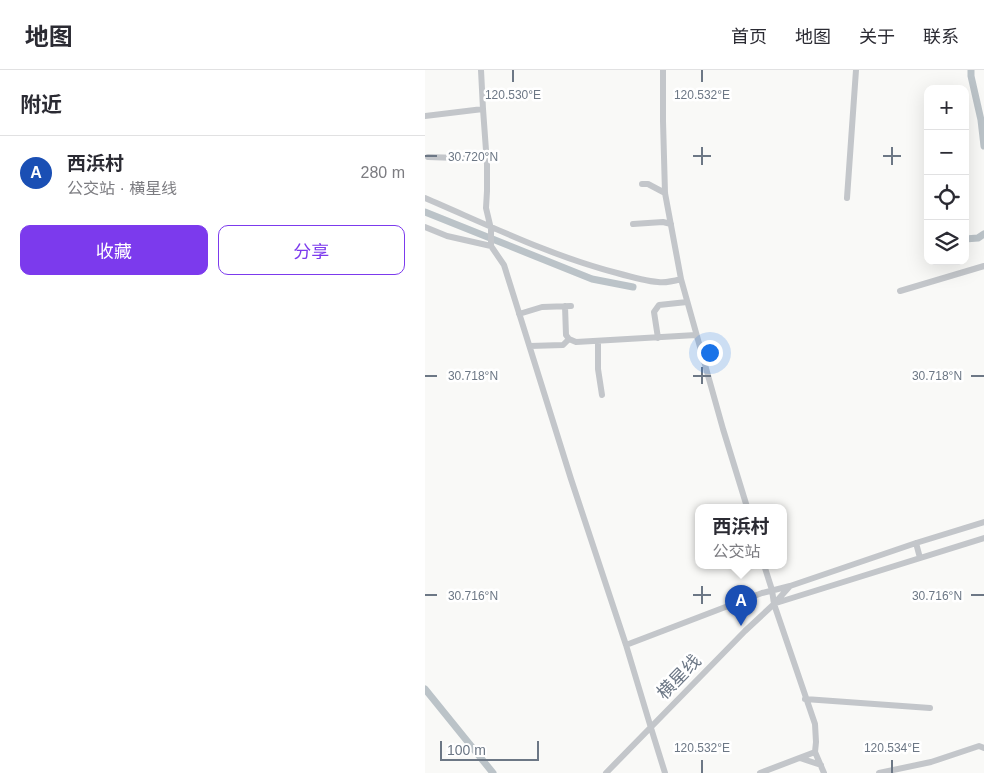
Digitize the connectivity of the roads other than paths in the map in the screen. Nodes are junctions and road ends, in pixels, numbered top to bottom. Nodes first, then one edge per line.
1 (481, 70) edge
2 (663, 70) edge
3 (856, 70) edge
4 (483, 109) junction
5 (425, 116) edge
6 (428, 156) dead end
7 (487, 159) junction
8 (642, 184) dead end
9 (665, 194) junction
10 (425, 198) edge
11 (847, 198) dead end
12 (633, 224) dead end
13 (671, 224) junction
14 (425, 227) edge
15 (491, 228) junction
16 (491, 246) junction
17 (984, 266) edge
18 (681, 279) junction
19 (900, 291) dead end
20 (687, 302) junction
21 (519, 314) junction
22 (696, 335) junction
23 (658, 338) junction
24 (569, 339) junction
25 (597, 341) junction
26 (530, 346) junction
27 (602, 395) dead end
28 (746, 504) edge
29 (984, 522) edge
30 (984, 538) edge
31 (916, 543) junction
32 (920, 558) junction
33 (766, 569) edge
34 (790, 586) junction
35 (772, 590) junction
36 (775, 604) junction
37 (626, 645) junction
38 (805, 699) junction
39 (930, 708) dead end
40 (651, 728) junction
41 (984, 748) edge
42 (815, 752) junction
43 (800, 758) junction
44 (821, 765) junction
45 (606, 773) edge
46 (665, 773) edge
47 (762, 773) edge
48 (824, 773) edge
49 (879, 773) edge

1 - 4 street
2 - 9 street
3 - 11 street
4 - 5 street
4 - 7 street
6 - 7 street
7 - 15 street
8 - 9 street
9 - 13 street
10 - 15 street
12 - 13 street
13 - 18 street
14 - 16 street
15 - 16 street
15 - 18 street
16 - 21 street
17 - 19 street
18 - 20 street
20 - 22 street
20 - 23 street
21 - 24 street
21 - 26 street
22 - 23 street
22 - 28 street
23 - 25 street
24 - 25 street
24 - 26 street
25 - 27 street
26 - 37 street
29 - 31 street
30 - 32 street, 横星线
31 - 32 street
31 - 34 street
32 - 36 street, 横星线
33 - 35 street
34 - 35 street
34 - 36 street, 横星线
35 - 36 street
35 - 37 street
36 - 38 street
36 - 40 street, 横星线
37 - 40 street
38 - 39 street
38 - 42 street
40 - 45 street, 横星线
40 - 46 street
41 - 49 street
42 - 43 street
42 - 44 street
43 - 44 street
43 - 47 street
44 - 48 street

